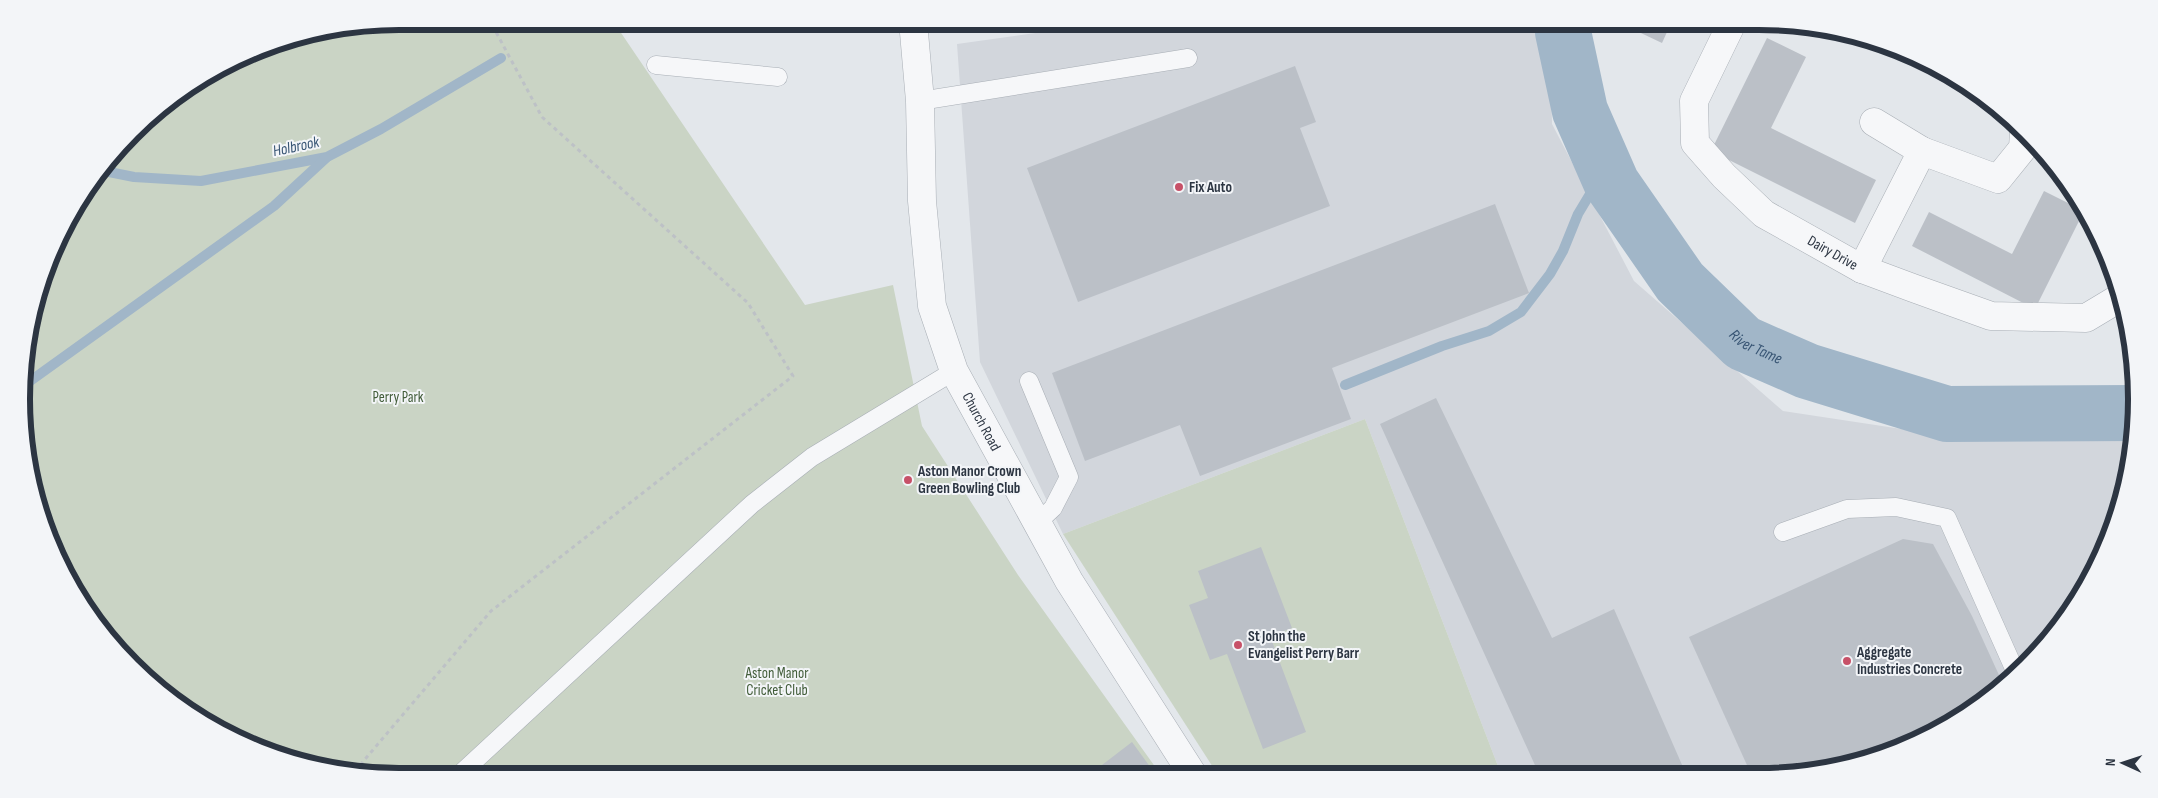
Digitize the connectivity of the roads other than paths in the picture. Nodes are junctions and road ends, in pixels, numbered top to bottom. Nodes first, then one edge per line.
1 (914, 30) edge
2 (1729, 30) edge
3 (1188, 58) dead end
4 (656, 65) dead end
5 (778, 77) dead end
6 (920, 101) junction
7 (1874, 122) dead end
8 (2023, 141) edge
9 (1922, 151) junction
10 (1862, 269) junction
11 (2114, 301) edge
12 (954, 372) junction
13 (1029, 380) dead end
14 (1037, 523) junction
15 (1783, 532) dead end
16 (2013, 666) edge
17 (467, 768) edge
18 (1188, 768) edge

1 - 6 street, Church Road
2 - 10 street, Dairy Drive
3 - 6 lane
4 - 5 lane
6 - 12 street, Church Road
7 - 9 street
8 - 9 street
9 - 10 street
10 - 11 street, Dairy Drive
12 - 14 street, Church Road
12 - 17 lane
13 - 14 lane
14 - 18 street, Church Road
15 - 16 lane

